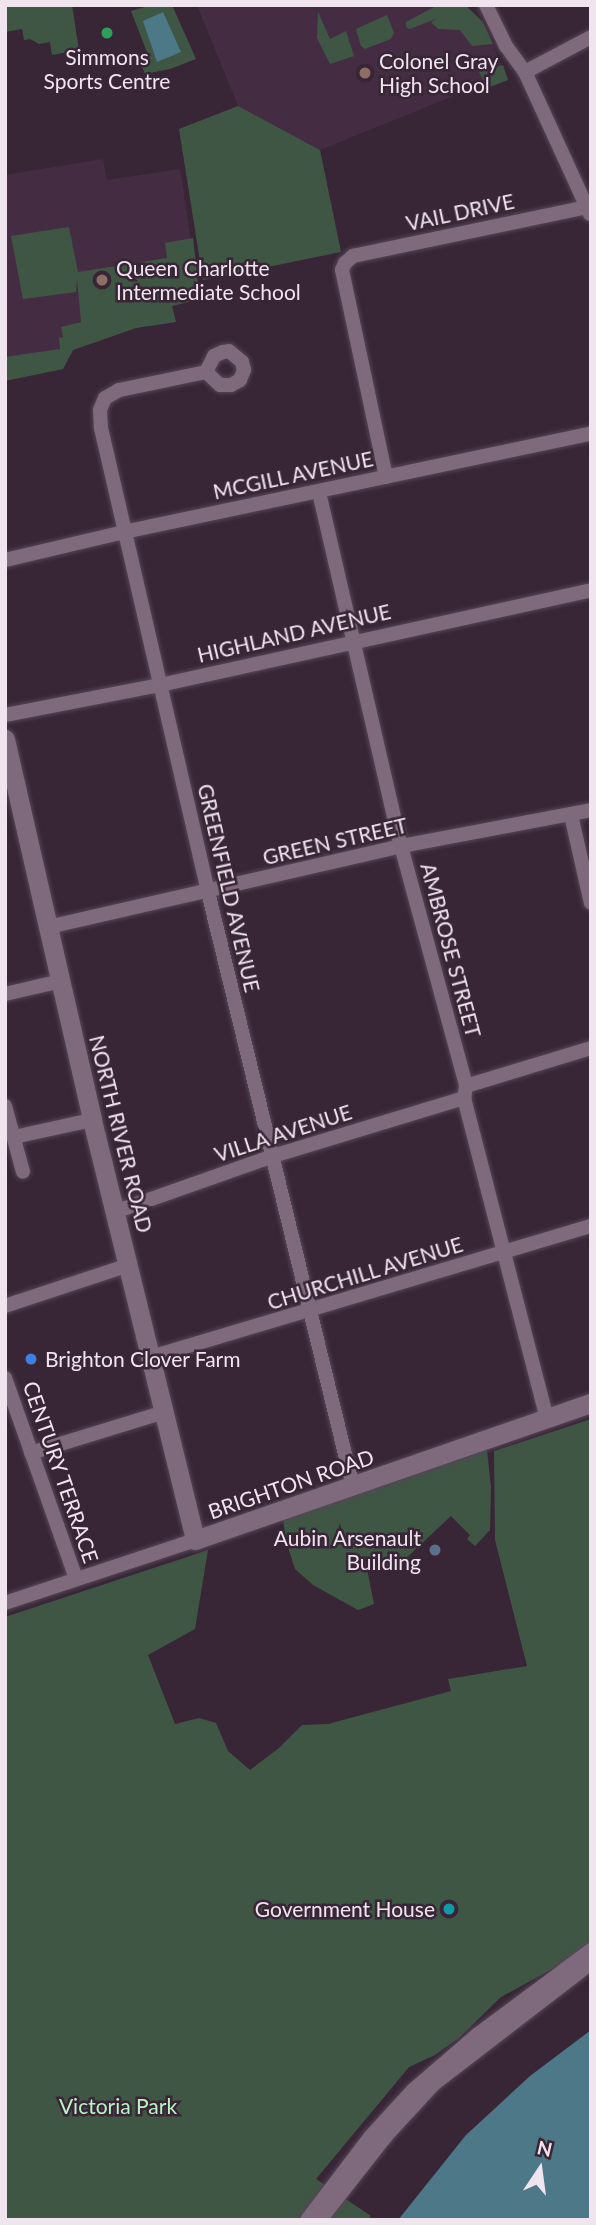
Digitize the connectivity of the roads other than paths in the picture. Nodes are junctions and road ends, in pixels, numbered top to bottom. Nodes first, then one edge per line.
1 (486, 5) edge
2 (591, 37) edge
3 (525, 72) junction
4 (589, 211) edge
5 (206, 372) dead end
6 (591, 434) edge
7 (386, 477) junction
8 (318, 492) junction
9 (124, 532) junction
10 (5, 560) edge
11 (591, 590) edge
12 (353, 640) junction
13 (160, 685) junction
14 (5, 715) edge
15 (5, 739) edge
16 (591, 810) edge
17 (570, 815) junction
18 (401, 846) junction
19 (208, 892) junction
20 (591, 903) edge
21 (48, 927) junction
22 (61, 981) junction
23 (5, 995) edge
24 (591, 1048) edge
25 (465, 1092) junction
26 (5, 1106) edge
27 (92, 1120) junction
28 (14, 1137) junction
29 (273, 1156) junction
30 (23, 1172) dead end
31 (117, 1212) junction
32 (591, 1226) edge
33 (504, 1253) junction
34 (129, 1265) junction
35 (5, 1306) edge
36 (310, 1312) junction
37 (151, 1357) junction
38 (5, 1378) edge
39 (591, 1403) edge
40 (164, 1412) junction
41 (547, 1418) junction
42 (32, 1452) junction
43 (353, 1487) junction
44 (195, 1540) junction
45 (76, 1579) junction
46 (5, 1603) edge
47 (591, 1950) edge
48 (591, 1963) edge
49 (307, 2220) edge
50 (320, 2220) edge

1 - 3 street
2 - 3 street
3 - 4 street
4 - 7 street, VAIL DRIVE
5 - 9 street, GREENFIELD AVENUE
6 - 7 street, MCGILL AVENUE
7 - 8 street, MCGILL AVENUE
8 - 9 street, MCGILL AVENUE
8 - 12 street, AMBROSE STREET
9 - 10 street, MCGILL AVENUE
9 - 13 street, GREENFIELD AVENUE
11 - 12 street, HIGHLAND AVENUE
12 - 13 street, HIGHLAND AVENUE
12 - 18 street, AMBROSE STREET
13 - 14 street, HIGHLAND AVENUE
13 - 19 street, GREENFIELD AVENUE
15 - 21 main road, NORTH RIVER ROAD
16 - 17 street, GREEN STREET
17 - 18 street, GREEN STREET
17 - 20 street
18 - 19 street, GREEN STREET
18 - 25 street, AMBROSE STREET
19 - 21 street, GREEN STREET
19 - 29 street, GREENFIELD AVENUE
21 - 22 main road, NORTH RIVER ROAD
22 - 23 street
22 - 27 main road, NORTH RIVER ROAD
24 - 25 street, VILLA AVENUE
25 - 29 street, VILLA AVENUE
25 - 33 street, AMBROSE STREET
26 - 28 street
27 - 28 street
27 - 31 main road, NORTH RIVER ROAD
28 - 30 street
29 - 31 street, VILLA AVENUE
29 - 36 street, GREENFIELD AVENUE
31 - 34 main road, NORTH RIVER ROAD
32 - 33 street, CHURCHILL AVENUE
33 - 36 street, CHURCHILL AVENUE
33 - 41 street, AMBROSE STREET
34 - 35 street
34 - 37 main road, NORTH RIVER ROAD
36 - 37 street, CHURCHILL AVENUE
36 - 43 street, GREENFIELD AVENUE
37 - 40 main road, NORTH RIVER ROAD
38 - 42 street, CENTURY TERRACE
39 - 41 main road, BRIGHTON ROAD
40 - 42 street
40 - 44 main road, NORTH RIVER ROAD
41 - 43 main road, BRIGHTON ROAD
42 - 45 street, CENTURY TERRACE
43 - 44 main road, BRIGHTON ROAD
44 - 45 street, BRIGHTON ROAD
45 - 46 street, BRIGHTON ROAD
47 - 49 street
48 - 50 street

